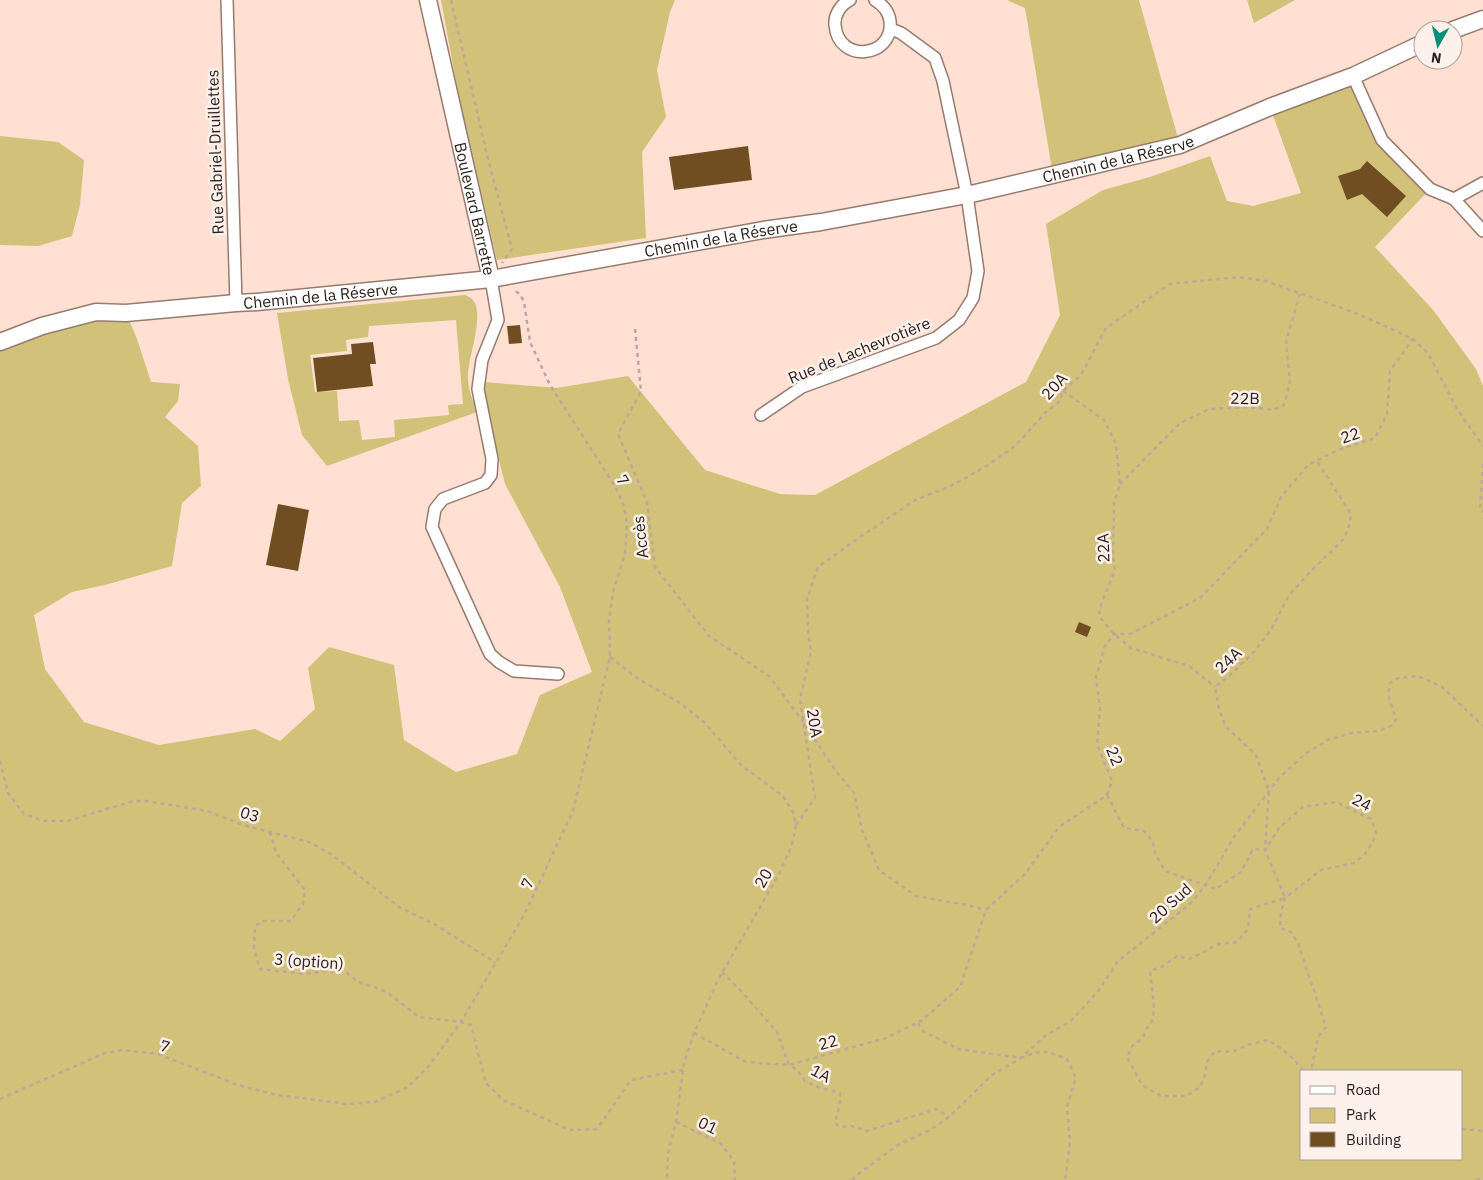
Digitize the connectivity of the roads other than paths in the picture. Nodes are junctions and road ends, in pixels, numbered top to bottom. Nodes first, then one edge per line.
1 (227, 0) edge
2 (428, 0) edge
3 (850, 0) edge
4 (875, 0) edge
5 (1483, 19) edge
6 (1463, 26) edge
7 (891, 29) junction
8 (1413, 48) edge
9 (1353, 76) junction
10 (1483, 183) edge
11 (967, 194) junction
12 (1454, 199) junction
13 (1483, 231) edge
14 (492, 279) junction
15 (236, 303) junction
16 (0, 342) edge
17 (761, 415) dead end
18 (558, 674) dead end

1 - 15 street, Rue Gabriel-Druillettes
2 - 14 street, Boulevard Barrette
3 - 7 street
4 - 7 street
5 - 6 street
7 - 11 street, Rue de Lachevrotière
8 - 9 street, Chemin de la Réserve
9 - 11 street, Chemin de la Réserve
9 - 12 street
10 - 12 street
11 - 14 street, Chemin de la Réserve
11 - 17 street, Rue de Lachevrotière
12 - 13 street
14 - 15 street, Chemin de la Réserve
14 - 18 street
15 - 16 street, Chemin de la Réserve

